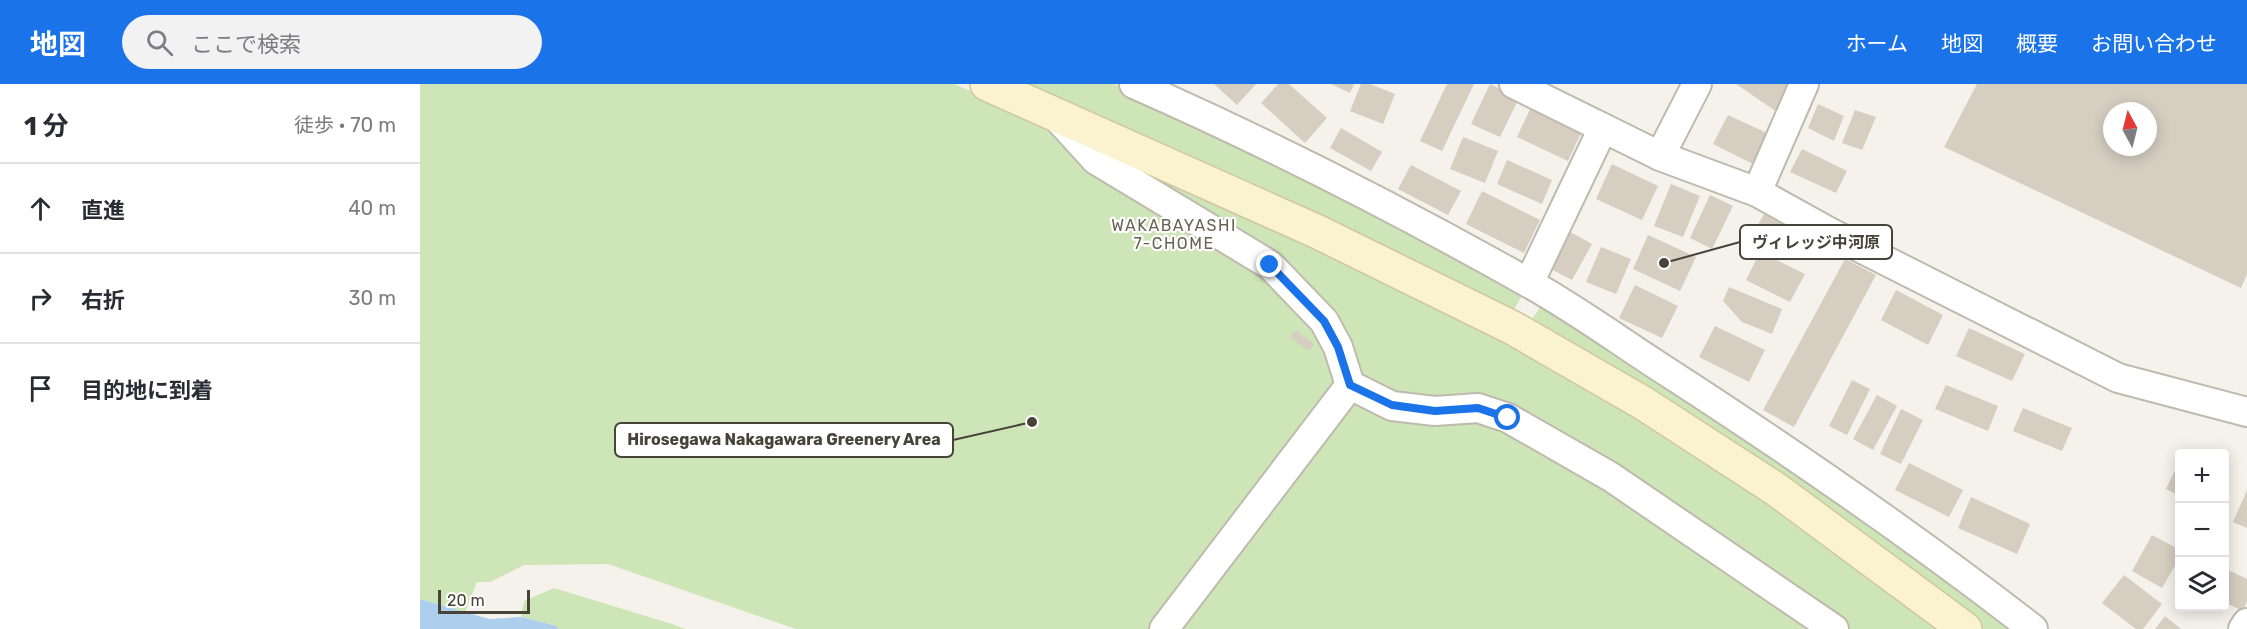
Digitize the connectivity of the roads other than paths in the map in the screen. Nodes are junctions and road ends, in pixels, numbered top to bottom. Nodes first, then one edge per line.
1 (987, 84) edge
2 (1134, 84) edge
3 (1514, 84) edge
4 (1697, 84) edge
5 (1804, 84) edge
6 (1053, 114) junction
7 (1603, 128) junction
8 (1660, 156) junction
9 (1756, 192) junction
10 (1529, 283) junction
11 (1350, 385) junction
12 (2247, 412) edge
13 (2247, 623) edge
14 (1164, 629) edge
15 (1834, 629) edge
16 (1965, 629) edge
17 (2033, 629) edge
18 (2243, 629) edge

1 - 6 street
2 - 10 street
3 - 7 street
4 - 8 street
5 - 9 street
6 - 11 street
6 - 16 street
7 - 8 street
7 - 10 street
8 - 9 street
9 - 12 street
10 - 17 street
11 - 14 street
11 - 15 street
13 - 18 street

